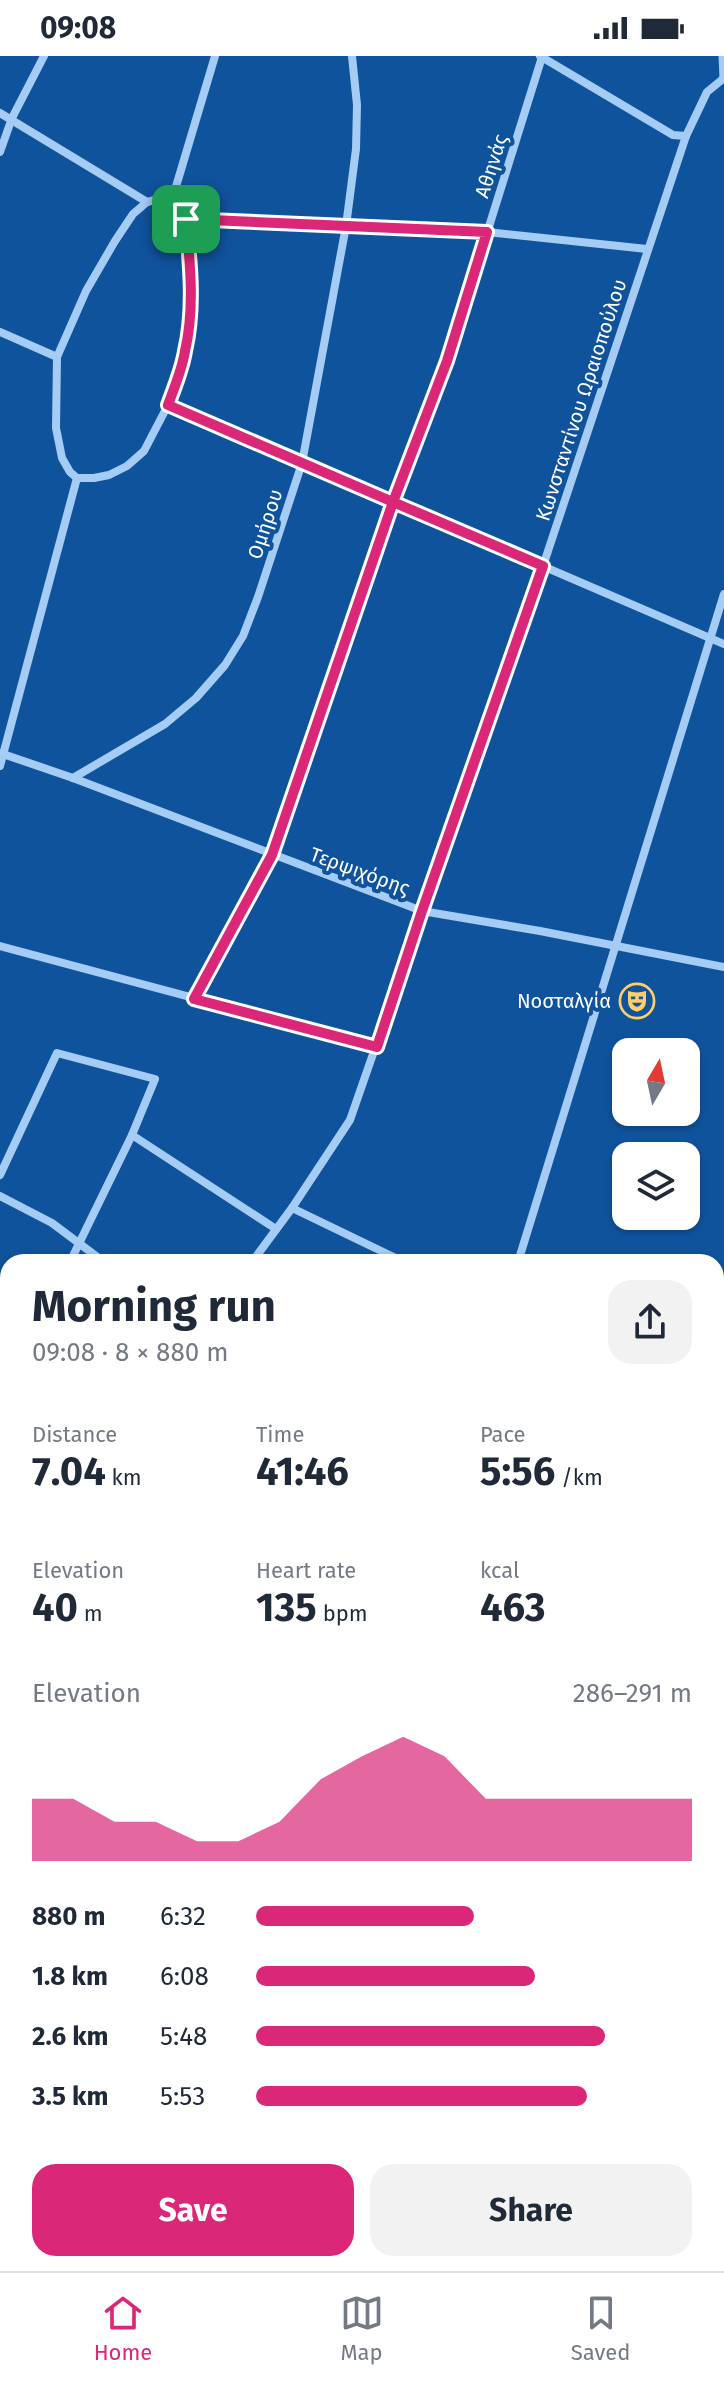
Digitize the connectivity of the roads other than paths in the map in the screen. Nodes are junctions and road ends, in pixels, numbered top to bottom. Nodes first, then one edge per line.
1 (44, 56) edge
2 (215, 56) edge
3 (352, 56) edge
4 (541, 56) edge
5 (722, 56) edge
6 (724, 78) edge
7 (0, 113) edge
8 (12, 118) junction
9 (686, 136) junction
10 (0, 152) edge
11 (172, 200) junction
12 (147, 202) junction
13 (186, 219) junction
14 (346, 226) junction
15 (487, 232) junction
16 (647, 249) junction
17 (0, 332) edge
18 (57, 357) junction
19 (168, 405) junction
20 (302, 463) junction
21 (77, 478) junction
22 (393, 502) junction
23 (543, 566) junction
24 (724, 594) edge
25 (710, 637) junction
26 (724, 644) edge
27 (2, 753) edge
28 (0, 766) edge
29 (73, 778) junction
30 (272, 855) junction
31 (422, 911) junction
32 (0, 946) edge
33 (616, 946) junction
34 (724, 967) edge
35 (194, 999) junction
36 (377, 1047) junction
37 (132, 1135) junction
38 (0, 1175) edge
39 (0, 1196) edge
40 (292, 1208) junction
41 (276, 1229) junction
42 (78, 1244) junction
43 (74, 1254) edge
44 (92, 1254) edge
45 (258, 1254) edge
46 (387, 1254) edge
47 (520, 1254) edge

1 - 8 street
2 - 11 street
3 - 14 street, Ομήρου
4 - 9 street
4 - 15 street, Αθηνάς
5 - 6 street
6 - 9 street, Κωνσταντίνου Ωραιοπούλου
7 - 8 street
8 - 10 street
8 - 12 street
9 - 16 street, Κωνσταντίνου Ωραιοπούλου
11 - 12 street
11 - 13 street
12 - 18 street
13 - 14 street
13 - 19 street
14 - 15 street
14 - 20 street, Ομήρου
15 - 16 street
15 - 22 street, Αθηνάς
16 - 23 street, Κωνσταντίνου Ωραιοπούλου
17 - 18 street
18 - 21 street
19 - 20 street
19 - 21 street
20 - 22 street
20 - 29 street, Ομήρου
21 - 27 street
22 - 23 street
22 - 30 street, Αθηνάς
23 - 25 street
23 - 31 street, Κωνσταντίνου Ωραιοπούλου
24 - 25 street
25 - 26 street
25 - 33 street
27 - 28 street
27 - 29 street, Τερψιχόρης
29 - 30 street, Τερψιχόρης
30 - 31 street, Τερψιχόρης
30 - 35 street, Αθηνάς
31 - 33 street, Τερψιχόρης
31 - 36 street, Κωνσταντίνου Ωραιοπούλου
32 - 35 street
33 - 34 street, Τερψιχόρης
33 - 47 street
35 - 36 street
36 - 40 street, Κωνσταντίνου Ωραιοπούλου
37 - 38 street
37 - 41 street
37 - 42 street
39 - 42 street
40 - 41 street, Κωνσταντίνου Ωραιοπούλου
40 - 46 street
41 - 45 street, Κωνσταντίνου Ωραιοπούλου
42 - 43 street
42 - 44 street

